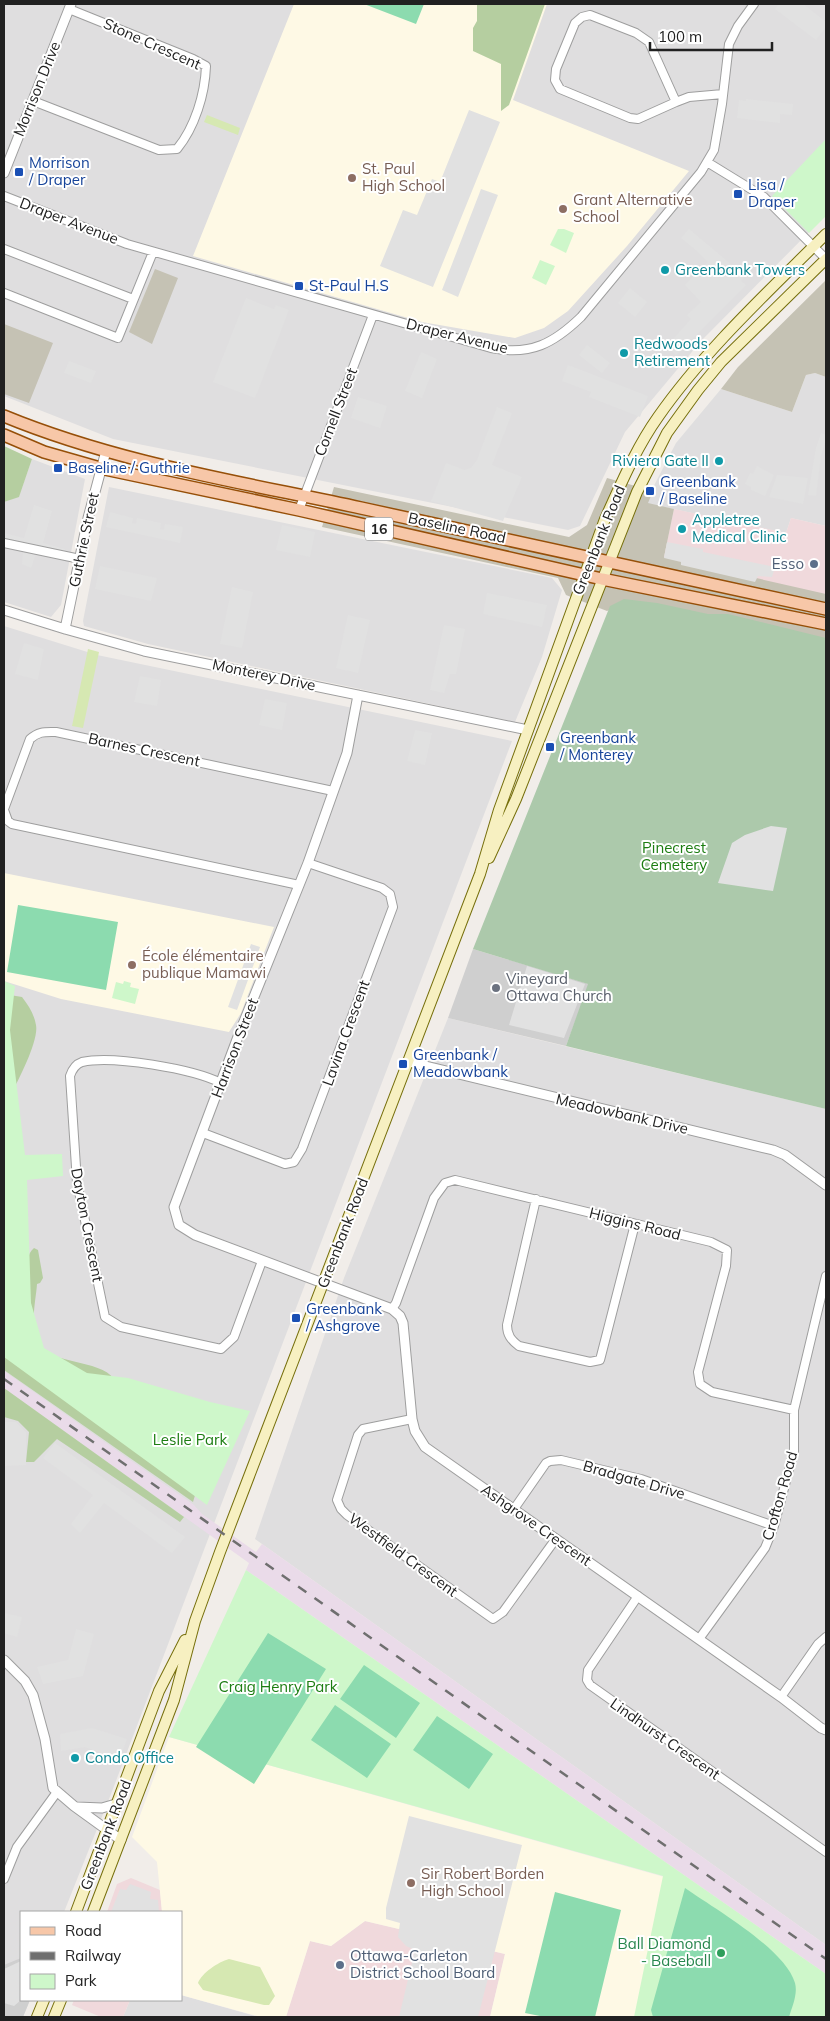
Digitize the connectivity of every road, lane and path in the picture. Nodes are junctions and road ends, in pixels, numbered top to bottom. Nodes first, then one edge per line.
1 (754, 4) edge
2 (70, 6) edge
3 (723, 94) junction
4 (33, 101) junction
5 (676, 102) junction
6 (707, 162) junction
7 (4, 173) edge
8 (4, 196) edge
9 (826, 234) edge
10 (814, 246) junction
11 (4, 249) edge
12 (153, 252) junction
13 (826, 259) edge
14 (4, 293) edge
15 (133, 300) junction
16 (373, 314) junction
17 (4, 416) edge
18 (4, 435) edge
19 (106, 451) junction
20 (100, 468) junction
21 (304, 496) junction
22 (299, 510) junction
23 (4, 543) edge
24 (590, 557) junction
25 (80, 559) junction
26 (609, 560) junction
27 (584, 575) junction
28 (602, 579) junction
29 (826, 609) edge
30 (4, 610) edge
31 (826, 624) edge
32 (65, 630) junction
33 (358, 695) junction
34 (528, 730) junction
35 (333, 790) junction
36 (4, 810) edge
37 (308, 863) junction
38 (480, 874) junction
39 (299, 884) junction
40 (409, 1062) junction
41 (221, 1083) junction
42 (203, 1133) junction
43 (826, 1185) edge
44 (536, 1199) junction
45 (635, 1224) junction
46 (262, 1262) junction
47 (826, 1276) edge
48 (323, 1284) junction
49 (392, 1309) junction
50 (794, 1410) junction
51 (412, 1420) junction
52 (514, 1509) junction
53 (774, 1526) junction
54 (555, 1540) junction
55 (638, 1596) junction
56 (195, 1621) junction
57 (826, 1637) edge
58 (699, 1639) junction
59 (4, 1660) edge
60 (782, 1697) junction
61 (826, 1730) edge
62 (57, 1792) junction
63 (118, 1803) junction
64 (74, 1806) junction
65 (108, 1829) junction
66 (121, 1840) junction
67 (826, 1852) edge
68 (4, 1880) edge
69 (76, 1911) edge
70 (94, 1911) edge
71 (44, 2001) edge
72 (61, 2001) edge
73 (37, 2017) edge
74 (54, 2017) edge

1 - 3 street, Draper Avenue
2 - 4 street, Morrison Drive
2 - 4 street, Stone Crescent
3 - 5 street
3 - 6 street, Draper Avenue
4 - 7 street, Morrison Drive
5 - 5 street
6 - 10 street
6 - 16 street, Draper Avenue
8 - 12 street, Draper Avenue
9 - 10 main road, Greenbank Road
10 - 13 street
10 - 24 main road, Greenbank Road
11 - 15 street
12 - 15 street
12 - 16 street, Draper Avenue
13 - 26 main road, Greenbank Road
14 - 15 street
16 - 21 street, Cornell Street
17 - 19 main road, Baseline Road / 16
18 - 20 main road, Baseline Road / 16
19 - 20 street, Guthrie Street
19 - 21 main road, Baseline Road / 16
20 - 22 main road, Baseline Road / 16
20 - 25 street, Guthrie Street
21 - 22 street, Cornell Street
21 - 24 main road, Baseline Road / 16
22 - 27 main road, Baseline Road / 16
23 - 25 street
24 - 26 main road, Baseline Road / 16
24 - 27 main road, Greenbank Road
25 - 32 street, Guthrie Street
26 - 28 main road, Greenbank Road
26 - 29 main road, Baseline Road / 16
27 - 28 main road, Baseline Road / 16
27 - 34 main road, Greenbank Road
28 - 31 main road, Baseline Road / 16
28 - 38 main road, Greenbank Road
30 - 32 street, Monterey Drive
32 - 33 street, Monterey Drive
33 - 34 street, Monterey Drive
33 - 35 street, Harrison Street
34 - 38 main road, Greenbank Road
35 - 36 street, Barnes Crescent
35 - 37 street, Harrison Street
36 - 39 street, Barnes Crescent
37 - 39 street, Harrison Street
37 - 42 street, Lavina Crescent
38 - 40 main road, Greenbank Road
39 - 41 street, Harrison Street
40 - 43 street, Meadowbank Drive
40 - 48 main road, Greenbank Road
41 - 42 street, Harrison Street
41 - 46 street, Dayton Crescent
42 - 46 street, Harrison Street
44 - 45 street, Higgins Road
44 - 45 street
44 - 49 street, Higgins Road
45 - 50 street, Higgins Road
46 - 48 street, Harrison Street
47 - 50 street, Crofton Road
48 - 49 street
48 - 56 main road, Greenbank Road
49 - 51 street, Ashgrove Crescent
50 - 53 street, Crofton Road
51 - 52 street, Ashgrove Crescent
51 - 54 street, Westfield Crescent
52 - 53 street, Bradgate Drive
52 - 54 street, Ashgrove Crescent
53 - 58 street, Crofton Road
54 - 55 street, Ashgrove Crescent
55 - 58 street, Ashgrove Crescent
55 - 67 street, Lindhurst Crescent
56 - 63 main road, Greenbank Road
56 - 66 main road, Greenbank Road
57 - 60 street
58 - 60 street, Ashgrove Crescent
59 - 62 street
60 - 61 street, Ashgrove Crescent
62 - 64 street
62 - 68 street
63 - 64 street
63 - 65 main road, Greenbank Road
64 - 65 street
65 - 66 street
65 - 69 main road, Greenbank Road
66 - 70 main road, Greenbank Road
71 - 73 main road
72 - 74 main road

